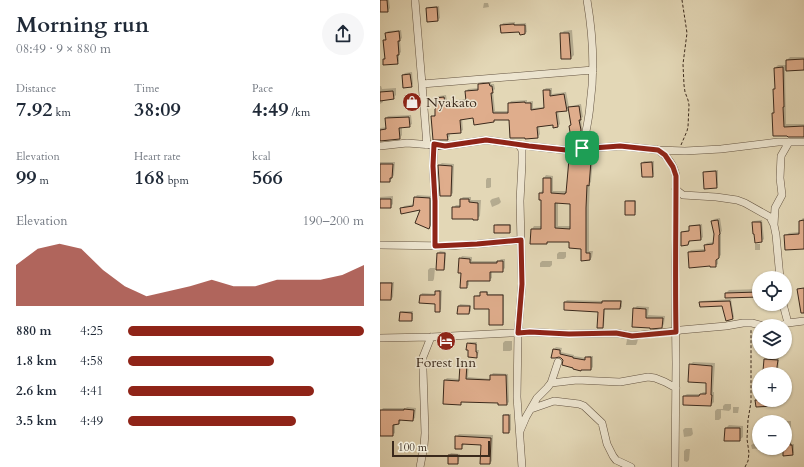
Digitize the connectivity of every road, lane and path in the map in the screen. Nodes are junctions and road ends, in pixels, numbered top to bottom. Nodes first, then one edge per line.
1 (415, 0) edge
2 (587, 0) edge
3 (682, 0) edge
4 (593, 70) junction
5 (422, 84) junction
6 (789, 142) junction
7 (804, 142) edge
8 (434, 144) junction
9 (427, 145) junction
10 (518, 145) junction
11 (380, 146) edge
12 (582, 148) junction
13 (658, 150) junction
14 (680, 151) junction
15 (676, 188) junction
16 (774, 225) junction
17 (521, 240) junction
18 (380, 245) edge
19 (435, 246) junction
20 (780, 271) edge
21 (804, 321) edge
22 (792, 322) edge
23 (752, 323) joint
24 (676, 332) junction
25 (518, 333) junction
26 (431, 337) junction
27 (380, 338) edge
28 (558, 362) dead end
29 (551, 383) junction
30 (676, 388) junction
31 (531, 409) junction
32 (520, 433) junction
33 (420, 467) edge
34 (522, 467) edge
35 (630, 467) edge
36 (676, 467) edge
37 (745, 467) edge

1 - 5 street
2 - 4 street
3 - 14 path
4 - 5 street
4 - 12 street
5 - 9 street
6 - 7 street
6 - 14 street
6 - 16 street
8 - 9 street
8 - 10 street
8 - 19 street
9 - 11 street
10 - 12 street
10 - 17 street
12 - 13 street
13 - 14 street
13 - 15 street
15 - 16 street
15 - 24 street
16 - 20 street
17 - 19 street
17 - 25 street
18 - 19 street
21 - 22 street
23 - 24 street
23 - 37 path
24 - 25 street
24 - 30 street
25 - 26 street
25 - 32 street
26 - 27 street
26 - 33 street
28 - 29 street
29 - 30 street
29 - 31 street
30 - 36 street
31 - 32 street
31 - 35 street
32 - 34 street

